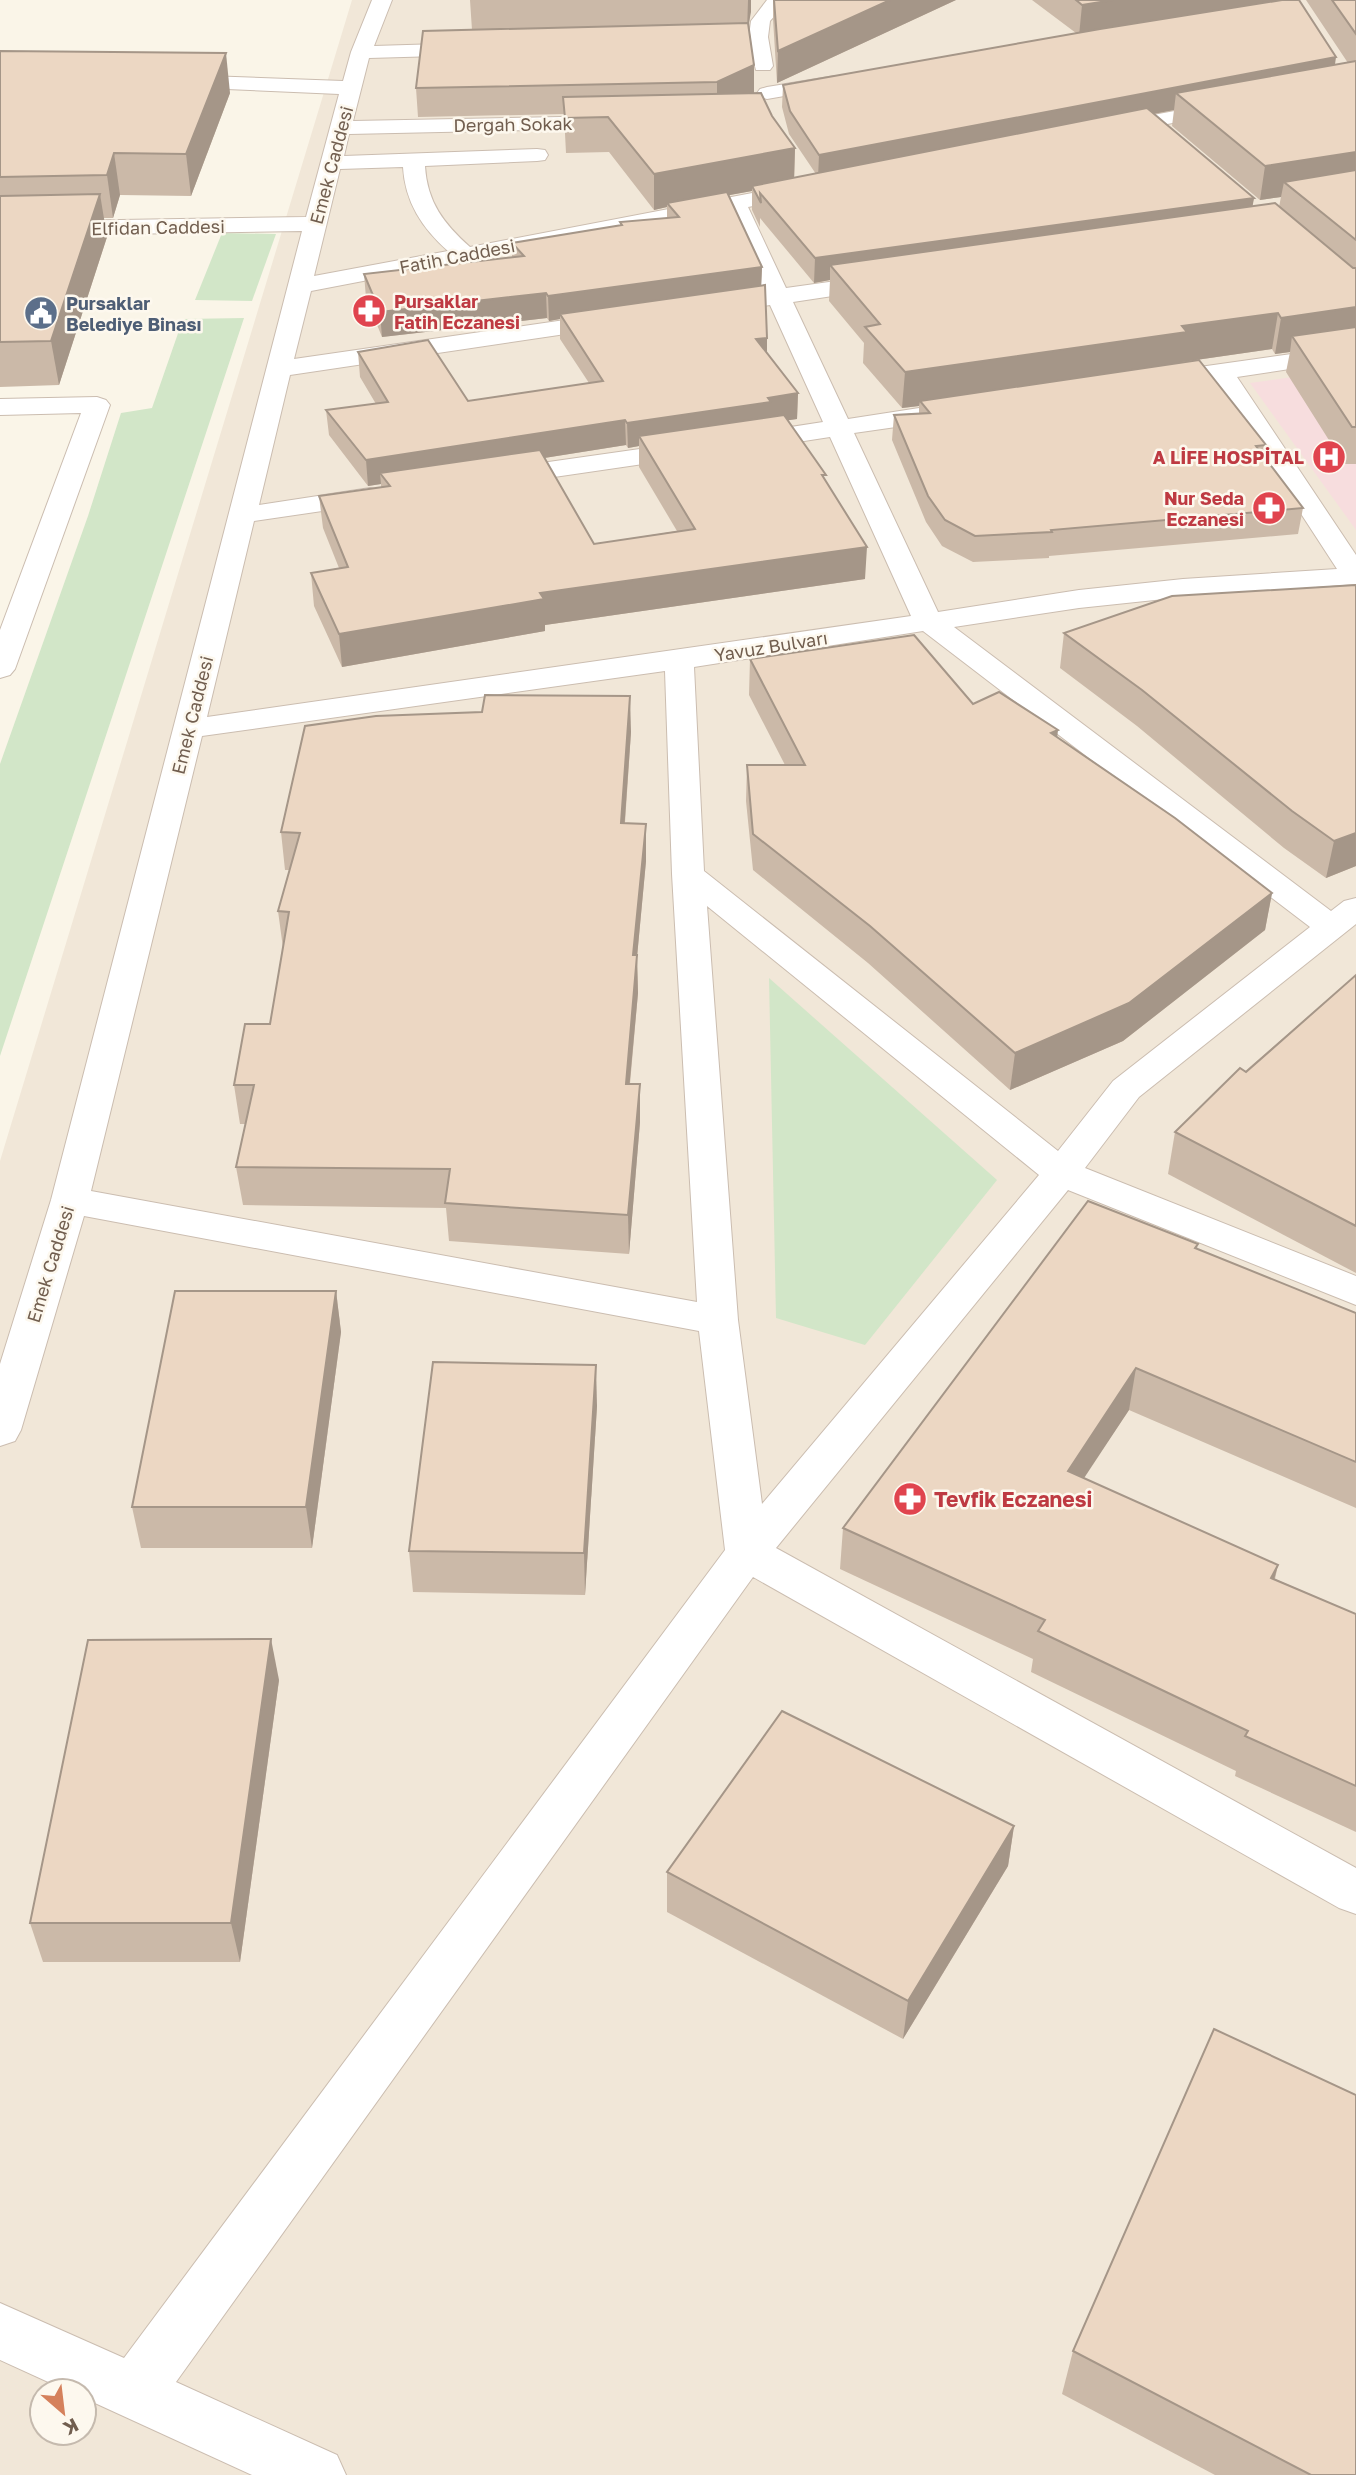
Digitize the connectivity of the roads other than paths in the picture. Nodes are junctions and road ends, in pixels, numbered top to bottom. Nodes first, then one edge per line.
1 (382, 0) edge
2 (779, 0) edge
3 (759, 42) junction
4 (676, 44) edge
5 (495, 48) edge
6 (361, 52) junction
7 (156, 80) edge
8 (849, 80) edge
9 (351, 88) junction
10 (767, 93) junction
11 (1244, 104) edge
12 (770, 119) edge
13 (1149, 121) junction
14 (631, 122) edge
15 (340, 128) junction
16 (1095, 132) edge
17 (1170, 139) edge
18 (537, 155) dead end
19 (414, 160) junction
20 (331, 163) junction
21 (812, 182) edge
22 (735, 203) junction
23 (315, 224) junction
24 (0, 229) edge
25 (465, 254) junction
26 (902, 279) edge
27 (300, 286) junction
28 (778, 296) junction
29 (697, 308) edge
30 (630, 318) edge
31 (1356, 352) edge
32 (279, 369) junction
33 (1221, 372) junction
34 (1139, 384) edge
35 (0, 407) edge
36 (975, 408) edge
37 (839, 428) junction
38 (473, 481) edge
39 (392, 493) edge
40 (243, 515) junction
41 (1356, 576) edge
42 (928, 621) junction
43 (679, 660) junction
44 (0, 669) edge
45 (188, 729) junction
46 (688, 874) junction
47 (1344, 918) edge
48 (1061, 1173) junction
49 (70, 1199) junction
50 (1356, 1291) edge
51 (718, 1320) junction
52 (0, 1430) edge
53 (747, 1553) junction
54 (1356, 1893) edge
55 (0, 2331) edge
56 (134, 2392) junction
57 (317, 2475) edge

1 - 6 street, Emek Caddesi
2 - 3 street
3 - 4 street
3 - 10 street
5 - 6 street
6 - 9 street, Emek Caddesi
7 - 9 street
8 - 10 street
9 - 15 street, Emek Caddesi
10 - 12 street
11 - 13 street
13 - 16 street
13 - 17 street
14 - 15 street, Dergah Sokak
15 - 20 street, Emek Caddesi
18 - 19 street
19 - 20 street
19 - 25 street
20 - 23 street, Emek Caddesi
21 - 22 street, Fatih Caddesi
22 - 25 street, Fatih Caddesi
22 - 28 street
23 - 24 street, Elfidan Caddesi
23 - 27 street, Emek Caddesi
25 - 27 street, Fatih Caddesi
26 - 28 street
27 - 32 street, Emek Caddesi
28 - 29 street
28 - 37 street
30 - 32 street
31 - 33 street
32 - 40 street, Emek Caddesi
33 - 34 street
33 - 41 street
35 - 44 street
36 - 37 street
37 - 38 street
37 - 42 street
39 - 40 street
40 - 45 street, Emek Caddesi
41 - 42 street, Yavuz Bulvarı
42 - 43 street, Yavuz Bulvarı
42 - 47 street
43 - 45 street, Yavuz Bulvarı
43 - 46 street
45 - 49 street, Emek Caddesi
46 - 48 street
46 - 51 street
47 - 48 street
48 - 50 street
48 - 53 street
49 - 51 street
49 - 52 street, Emek Caddesi
51 - 53 street
53 - 54 street
53 - 56 street
55 - 56 street
56 - 57 street

